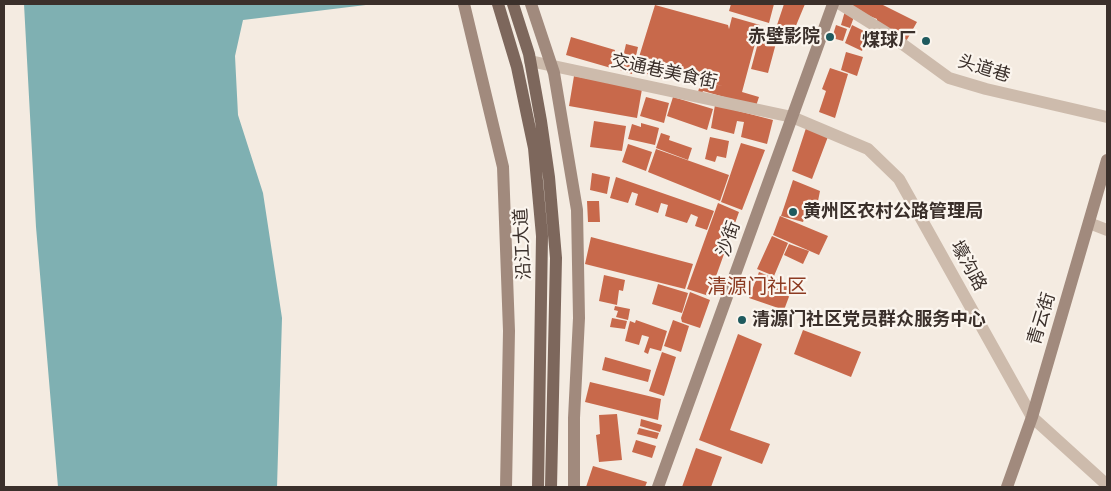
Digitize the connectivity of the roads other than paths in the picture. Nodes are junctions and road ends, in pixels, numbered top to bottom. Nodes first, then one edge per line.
1 (464, 4) edge
2 (498, 4) edge
3 (513, 4) edge
4 (531, 4) edge
5 (833, 4) edge
6 (840, 4) edge
7 (530, 61) junction
8 (552, 66) junction
9 (792, 117) junction
10 (1107, 117) edge
11 (1107, 160) edge
12 (1089, 223) junction
13 (1107, 230) edge
14 (1032, 417) junction
15 (1107, 485) edge
16 (506, 487) edge
17 (538, 487) edge
18 (551, 487) edge
19 (574, 487) edge
20 (658, 487) edge
21 (1007, 487) edge

1 - 16 street
2 - 17 main road, 沿江大道
3 - 7 main road, 沿江大道
4 - 8 street
5 - 9 street, 沙街
6 - 10 street, 头道巷
7 - 8 street, 交通巷美食街
7 - 18 main road, 沿江大道
8 - 9 street, 交通巷美食街
8 - 19 street
9 - 14 street, 壕沟路
9 - 20 street, 沙街
11 - 12 street, 青云街
12 - 13 street
12 - 14 street, 青云街
14 - 15 street, 壕沟路
14 - 21 street, 青云街

